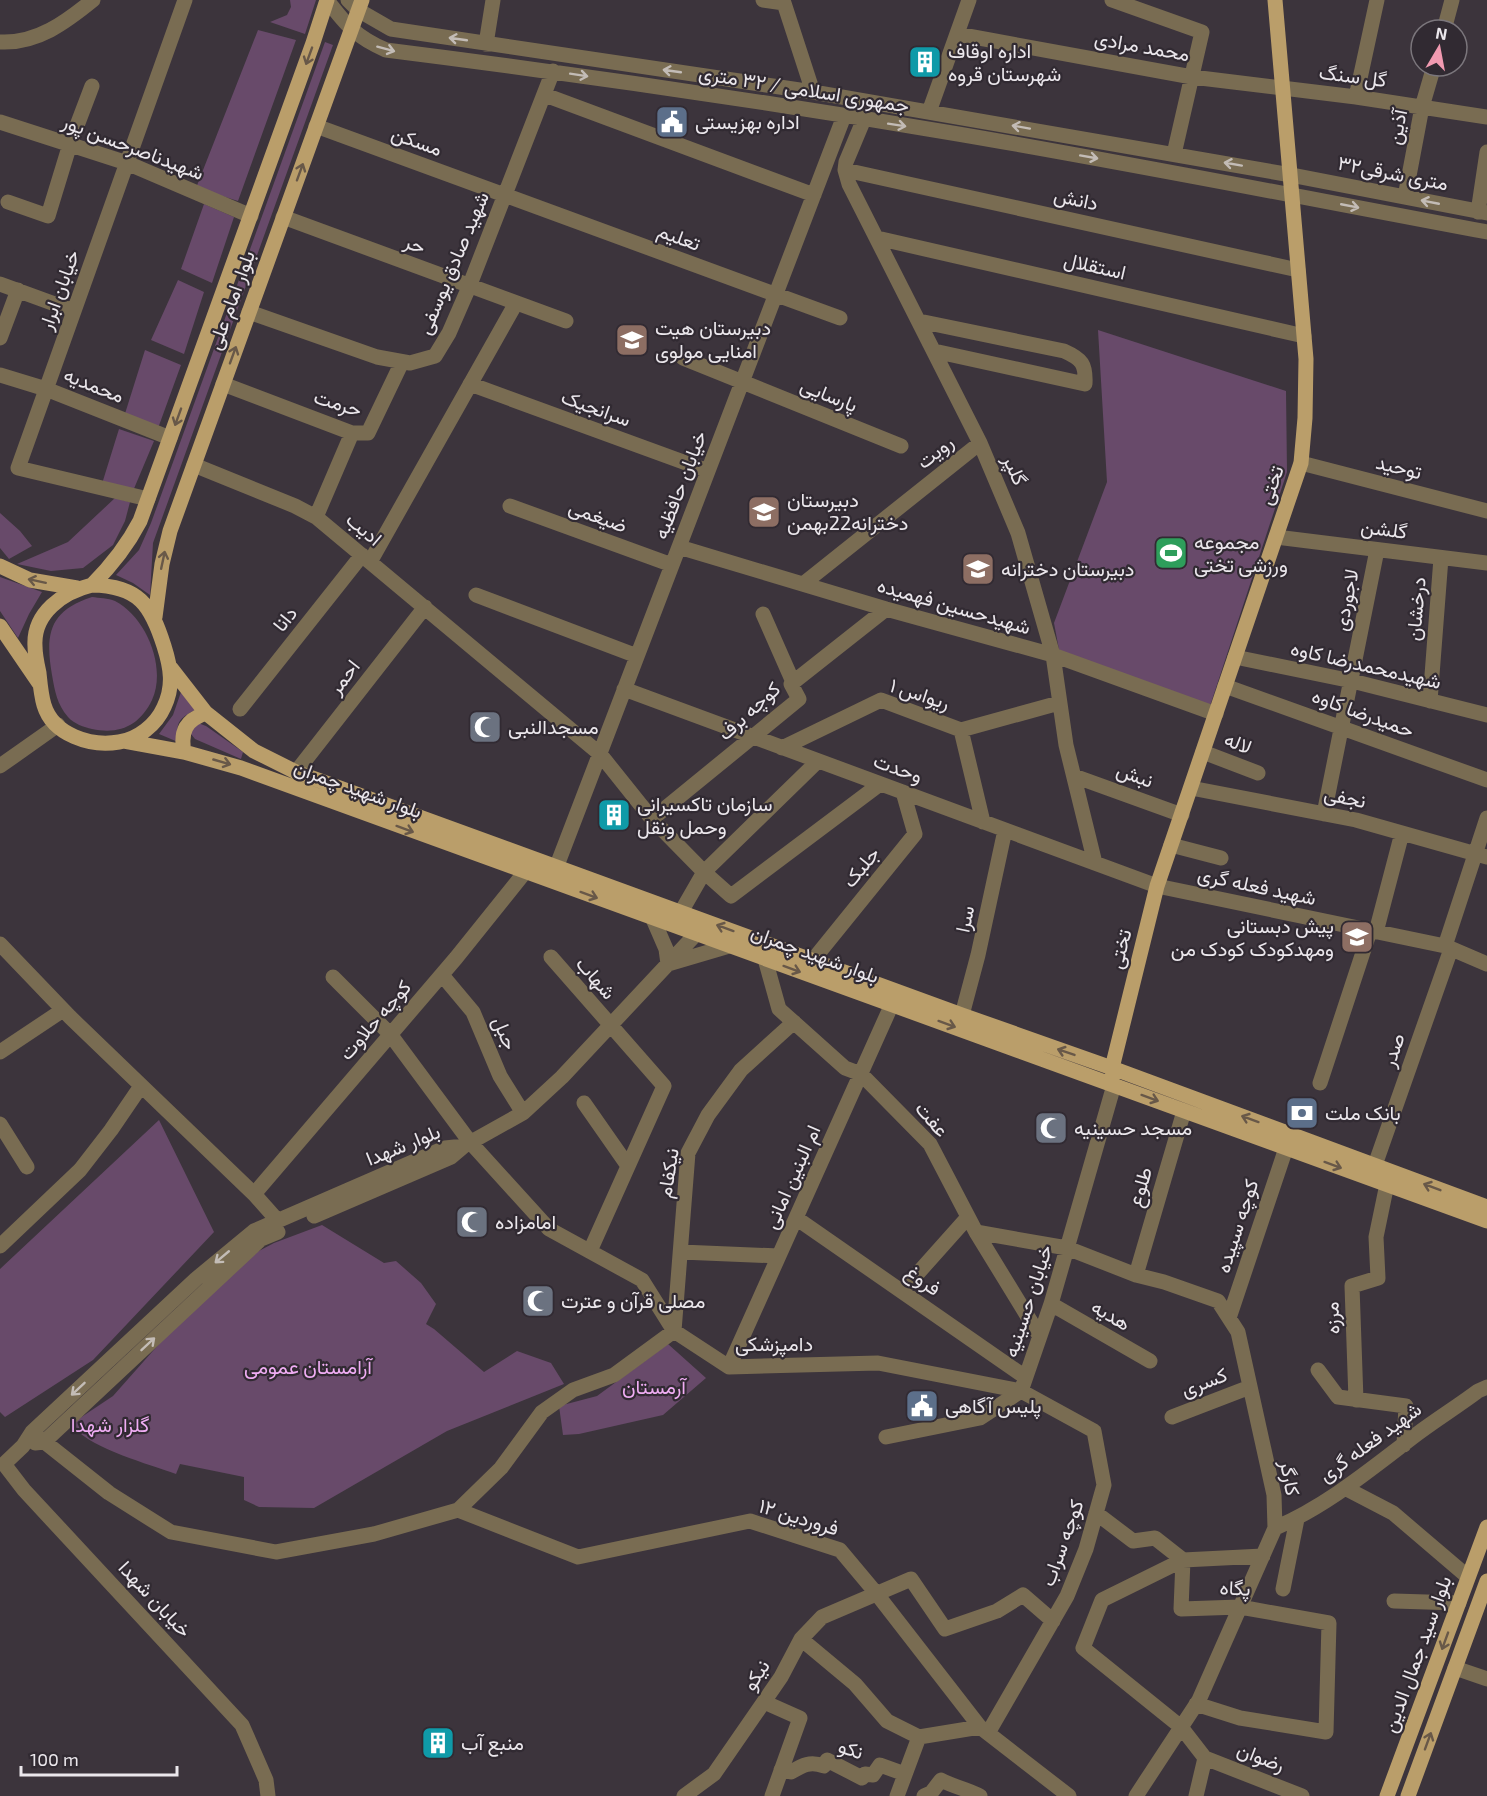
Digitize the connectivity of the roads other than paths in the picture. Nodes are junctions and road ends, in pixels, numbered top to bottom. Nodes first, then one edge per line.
1 (93, 0) edge
2 (185, 0) edge
3 (327, 0) edge
4 (493, 0) edge
5 (763, 0) edge
6 (969, 0) edge
7 (1112, 0) edge
8 (1275, 0) edge
9 (1377, 0) edge
10 (1452, 0) edge
11 (783, 2) edge
12 (356, 3) edge
13 (1447, 18) edge
14 (351, 31) junction
15 (957, 34) junction
16 (0, 42) edge
17 (486, 44) junction
18 (553, 71) junction
19 (1192, 77) junction
20 (1430, 78) edge
21 (92, 86) dead end
22 (1284, 89) junction
23 (813, 92) junction
24 (545, 95) junction
25 (1356, 97) junction
26 (1422, 107) junction
27 (929, 112) junction
28 (844, 116) junction
29 (958, 117) junction
30 (1487, 117) edge
31 (864, 120) junction
32 (0, 122) edge
33 (316, 126) junction
34 (955, 134) junction
35 (70, 144) junction
36 (1487, 152) edge
37 (1174, 154) junction
38 (127, 163) junction
39 (845, 170) junction
40 (1291, 175) junction
41 (504, 195) junction
42 (814, 195) junction
43 (1293, 195) junction
44 (1405, 197) junction
45 (8, 202) dead end
46 (1482, 212) edge
47 (250, 216) junction
48 (284, 217) junction
49 (1487, 232) edge
50 (877, 238) junction
51 (1298, 270) junction
52 (0, 284) edge
53 (469, 286) junction
54 (18, 290) junction
55 (776, 295) junction
56 (516, 303) junction
57 (74, 311) junction
58 (249, 312) junction
59 (840, 318) dead end
60 (566, 321) dead end
61 (919, 321) junction
62 (1304, 336) junction
63 (0, 338) edge
64 (934, 351) junction
65 (683, 358) dead end
66 (402, 362) junction
67 (0, 375) edge
68 (742, 383) junction
69 (223, 384) junction
70 (470, 384) junction
71 (46, 389) junction
72 (352, 433) junction
73 (170, 438) junction
74 (980, 442) junction
75 (901, 446) dead end
76 (1301, 463) junction
77 (194, 465) junction
78 (708, 471) junction
79 (148, 499) junction
80 (510, 506) dead end
81 (1487, 511) edge
82 (316, 517) junction
83 (1276, 537) junction
84 (679, 547) junction
85 (1377, 550) junction
86 (366, 558) junction
87 (1441, 558) junction
88 (1487, 563) edge
89 (672, 565) junction
90 (0, 566) edge
91 (803, 584) junction
92 (85, 587) junction
93 (476, 595) dead end
94 (425, 607) junction
95 (886, 609) junction
96 (763, 614) dead end
97 (155, 617) junction
98 (0, 626) edge
99 (1053, 655) junction
100 (637, 656) junction
101 (1235, 657) junction
102 (171, 668) junction
103 (1352, 681) junction
104 (793, 682) junction
105 (41, 686) junction
106 (1225, 686) junction
107 (624, 689) junction
108 (1430, 700) junction
109 (1059, 703) junction
110 (240, 709) dead end
111 (206, 713) junction
112 (1216, 714) junction
113 (1487, 715) edge
114 (58, 725) junction
115 (1343, 728) junction
116 (961, 730) junction
117 (754, 737) junction
118 (124, 741) junction
119 (782, 748) junction
120 (184, 752) junction
121 (1203, 752) junction
122 (600, 754) junction
123 (818, 761) junction
124 (0, 766) edge
125 (296, 772) junction
126 (1258, 773) dead end
127 (1074, 776) junction
128 (1487, 780) edge
129 (880, 784) junction
130 (1191, 788) junction
131 (903, 792) junction
132 (1182, 814) junction
133 (1324, 814) junction
134 (1487, 818) edge
135 (652, 819) junction
136 (982, 822) junction
137 (1005, 830) junction
138 (1402, 833) junction
139 (1171, 845) junction
140 (1481, 856) edge
141 (1221, 858) dead end
142 (1095, 863) junction
143 (556, 868) junction
144 (525, 872) junction
145 (704, 872) junction
146 (1157, 886) junction
147 (681, 912) junction
148 (653, 919) junction
149 (1373, 931) junction
150 (696, 934) junction
151 (0, 944) edge
152 (729, 946) junction
153 (1448, 948) junction
154 (551, 957) dead end
155 (765, 959) junction
156 (813, 960) junction
157 (668, 964) junction
158 (1487, 964) edge
159 (442, 975) junction
160 (333, 977) dead end
161 (895, 997) junction
162 (63, 1010) junction
163 (962, 1015) junction
164 (794, 1022) junction
165 (610, 1026) junction
166 (390, 1034) junction
167 (0, 1052) edge
168 (1112, 1068) junction
169 (861, 1074) junction
170 (1320, 1083) dead end
171 (1114, 1085) junction
172 (141, 1086) junction
173 (584, 1103) dead end
174 (1184, 1111) junction
175 (523, 1113) junction
176 (0, 1124) edge
177 (467, 1144) junction
178 (1286, 1148) junction
179 (1375, 1165) junction
180 (628, 1166) junction
181 (27, 1167) dead end
182 (1387, 1184) junction
183 (254, 1194) junction
184 (1487, 1207) edge
185 (968, 1217) junction
186 (796, 1218) junction
187 (278, 1221) junction
188 (1487, 1221) edge
189 (976, 1233) junction
190 (0, 1246) edge
191 (1067, 1248) junction
192 (590, 1251) junction
193 (681, 1252) junction
194 (779, 1256) junction
195 (1136, 1275) junction
196 (902, 1292) junction
197 (1051, 1304) junction
198 (1229, 1318) junction
199 (674, 1331) junction
200 (1040, 1335) junction
201 (1150, 1361) dead end
202 (729, 1367) junction
203 (1318, 1370) dead end
204 (1023, 1384) junction
205 (1250, 1387) junction
206 (1487, 1388) edge
207 (1356, 1400) junction
208 (1172, 1417) dead end
209 (38, 1437) junction
210 (886, 1437) dead end
211 (1404, 1445) junction
212 (2, 1461) edge
213 (1345, 1488) junction
214 (458, 1510) junction
215 (1096, 1513) junction
216 (1297, 1518) junction
217 (1487, 1527) edge
218 (1275, 1528) junction
219 (1263, 1556) junction
220 (1183, 1560) junction
221 (1468, 1577) junction
222 (1487, 1581) edge
223 (1282, 1589) dead end
224 (876, 1593) junction
225 (1394, 1601) dead end
226 (1458, 1603) junction
227 (1240, 1607) junction
228 (1053, 1621) junction
229 (801, 1639) junction
230 (1455, 1668) junction
231 (1487, 1679) edge
232 (764, 1702) junction
233 (1196, 1704) junction
234 (1181, 1727) junction
235 (984, 1730) junction
236 (919, 1737) junction
237 (1205, 1758) junction
238 (781, 1770) junction
239 (1395, 1775) junction
240 (901, 1786) edge
241 (267, 1788) edge
242 (1410, 1789) edge
243 (1060, 1793) edge
244 (261, 1796) edge
245 (684, 1796) edge
246 (772, 1796) edge
247 (922, 1796) edge
248 (980, 1796) edge
249 (1136, 1796) edge
250 (1196, 1796) edge
251 (1302, 1796) edge
252 (1387, 1796) edge

1 - 16 street
2 - 38 street, خیابان ابرار
3 - 14 street, جمهوری اسلامی / ۳۲ متری
3 -> 47 main road, بلوار امام علی
4 - 17 street
5 - 11 street
6 - 15 street
7 - 19 street
8 - 22 main road, تختی
9 - 25 street
10 - 13 street
11 - 23 street
12 - 14 main road, بلوار امام علی
17 -> 12 street, جمهوری اسلامی / ۳۲ متری
14 -> 18 street, جمهوری اسلامی / ۳۲ متری
14 - 33 main road, بلوار امام علی
15 - 19 street, محمد مرادی
15 - 27 street
23 -> 17 street, جمهوری اسلامی / ۳۲ متری
18 - 24 street, شهید صادق یوسفی
18 -> 28 street, جمهوری اسلامی / ۳۲ متری
19 - 22 street, محمد مرادی
19 - 37 street
20 - 26 street, آذین
21 - 35 street
22 - 25 street, گل سنگ
22 - 40 main road, تختی
23 - 27 street, جمهوری اسلامی / ۳۲ متری
24 - 41 street, شهید صادق یوسفی
24 - 42 street
25 - 26 street, گل سنگ
26 - 30 street, گل سنگ
26 - 44 street, آذین
27 - 29 street, جمهوری اسلامی / ۳۲ متری
28 - 31 street, جمهوری اسلامی / ۳۲ متری
28 - 42 street, خیابان حافظیه
29 - 34 street
37 -> 29 street, جمهوری اسلامی / ۳۲ متری
31 -> 34 street, جمهوری اسلامی / ۳۲ متری
31 - 39 street
32 - 35 street, شهیدناصرحسن پور
33 - 41 street, مسکن
48 -> 33 main road, بلوار امام علی
34 -> 43 street, جمهوری اسلامی / ۳۲ متری
35 - 38 street, شهیدناصرحسن پور
35 - 45 street
36 - 46 street
40 -> 37 street, جمهوری اسلامی / ۳۲ متری
38 - 47 street, شهیدناصرحسن پور
38 - 57 street, خیابان ابرار
39 - 50 street, گلپر
39 - 51 street, دانش
40 - 43 main road, تختی
40 - 44 street, متری شرقی۳۲
41 - 53 street, شهید صادق یوسفی
41 - 55 street, تعلیم
42 - 55 street, خیابان حافظیه
43 -> 49 street, متری شرقی۳۲
43 - 51 main road, تختی
46 -> 44 street, متری شرقی۳۲
47 -> 73 main road, بلوار امام علی
48 - 53 street, حر
48 - 58 main road, بلوار امام علی
50 - 61 street, گلپر
50 - 62 street, استقلال
51 - 62 main road, تختی
52 - 54 street
53 - 56 street, حر
53 - 66 street, شهید صادق یوسفی
54 - 57 street
54 - 63 street
55 - 59 street, تعلیم
55 - 68 street, خیابان حافظیه
56 - 60 street, حر
56 - 70 street, دانا
57 - 71 street, خیابان ابرار
58 - 66 street, شهید صادق یوسفی
69 -> 58 main road, بلوار امام علی
61 - 64 street, گلپر
61 - 64 street
62 - 76 main road, تختی
64 - 74 street, گلپر
65 - 68 street, پارسایی
66 - 72 street, حرمت
67 - 71 street, محمدیه
68 - 75 street, پارسایی
68 - 78 street, خیابان حافظیه
69 - 72 street, حرمت
69 - 77 main road, بلوار امام علی
70 - 78 street, سرانجیک
70 - 86 street, دانا
71 - 73 street, محمدیه
71 - 79 street, خیابان ابرار
72 - 82 street
73 - 79 main road, بلوار امام علی
74 - 91 street, رویت
74 - 99 street, گلپر
76 - 81 street, توحید
76 - 83 main road, تختی
77 - 82 street, ادیب
97 -> 77 main road, بلوار امام علی
78 - 84 street, خیابان حافظیه
79 - 92 main road, بلوار امام علی
80 - 89 street, ضیغمی
82 - 86 street, ادیب
83 - 85 street, گلشن
83 - 101 main road, تختی
84 - 89 street, خیابان حافظیه
84 - 91 street, شهیدحسین فهمیده
85 - 87 street, گلشن
85 - 103 street, لاجوردی
86 - 94 street, ادیب
86 - 110 street, دانا
87 - 88 street, گلشن
87 - 108 street, درخشان
89 - 100 street, خیابان حافظیه
92 -> 90 main road
91 - 95 street, شهیدحسین فهمیده
92 - 97 main road
92 - 105 main road
93 - 100 street
94 - 122 street, ادیب
94 - 125 street, احمر
95 - 99 street, شهیدحسین فهمیده
95 - 104 street, کوچه برف
96 - 104 street
97 - 102 main road
98 - 105 main road
99 - 109 street, گلپر
99 - 112 street, شهیدحسین فهمیده
100 - 107 street, خیابان حافظیه
101 - 103 street, شهیدمحمدرضا کاوه
101 - 106 main road, تختی
102 - 111 main road, بلوار شهید چمران
102 - 118 main road
103 - 108 street, شهیدمحمدرضا کاوه
103 - 115 street, لاجوردی
104 - 117 street, کوچه برف
105 - 114 main road
106 - 112 main road, تختی
106 - 115 street, حمیدرضا کاوه
107 - 117 street, وحدت
107 - 122 street, خیابان حافظیه
108 - 113 street, شهیدمحمدرضا کاوه
109 - 116 street
109 - 127 street, گلپر
111 - 120 main road
111 - 125 main road, بلوار شهید چمران
112 - 121 main road, تختی
114 - 118 main road
114 - 124 street
115 - 128 street, حمیدرضا کاوه
115 - 133 street, لاجوردی
116 - 119 street, ریواس ۱
116 - 136 street, ریواس ۱
117 - 119 street, وحدت
117 - 135 street, کوچه برف
118 - 120 main road, بلوار شهید چمران
119 - 123 street, وحدت
120 -> 144 main road, بلوار شهید چمران
121 - 126 street, لاله
121 - 130 main road, تختی
122 - 135 street, ادیب
122 - 143 street, خیابان حافظیه
123 - 129 street, وحدت
123 - 145 street
125 - 143 main road, بلوار شهید چمران
127 - 132 street, نبش
127 - 142 street, گلپر
129 - 131 street, وحدت
129 - 145 street, ادیب
130 - 132 main road, تختی
130 - 133 street, نجفی
131 - 136 street, وحدت
131 - 156 street, جلبک
132 - 139 main road, تختی
133 - 138 street, نجفی
134 - 140 street, صدر
135 - 145 street, ادیب
136 - 137 street, وحدت
137 - 142 street, وحدت
137 - 163 street, سرا
138 - 140 street, نجفی
138 - 149 street
139 - 141 street
139 - 146 main road, تختی
140 - 153 street, صدر
142 - 146 street, وحدت
143 - 147 main road, بلوار شهید چمران
144 -> 148 main road, بلوار شهید چمران
144 - 159 street, کوچه حلاوت
145 - 147 street
146 - 149 street, شهید فعله گری
146 - 168 main road, تختی
156 -> 147 main road, بلوار شهید چمران
148 - 150 main road, بلوار شهید چمران
148 - 157 street
149 - 153 street, شهید فعله گری
149 - 170 street
150 - 152 main road, بلوار شهید چمران
150 - 157 street
151 - 162 street
152 - 155 main road, بلوار شهید چمران
152 - 157 street
153 - 158 street, شهید فعله گری
153 - 179 street, صدر
154 - 165 street, شهاب
155 -> 161 main road, بلوار شهید چمران
155 - 164 street, عفت
156 - 161 main road, بلوار شهید چمران
157 - 165 street
159 - 166 street, کوچه حلاوت
159 - 175 street, جبل
160 - 166 street, دامپزشکی
161 - 163 main road, بلوار شهید چمران
161 - 169 street, ام البنین امانی
161 -> 171 main road, بلوار شهید چمران
162 - 167 street
162 - 172 street
168 -> 163 main road, بلوار شهید چمران
164 - 169 street, عفت
164 - 193 street, نیکفام
165 - 175 street
165 - 180 street, شهاب
166 - 177 street, دامپزشکی
166 - 183 street, کوچه حلاوت
168 - 171 main road
179 -> 168 main road, بلوار شهید چمران
169 - 185 street, عفت
169 - 186 street, ام البنین امانی
171 -> 174 main road, بلوار شهید چمران
171 - 191 street, خیابان حسینیه
172 - 183 street
172 - 190 street
173 - 180 street
174 - 178 main road, بلوار شهید چمران
174 - 195 street, طلوع
175 - 177 street
176 - 181 street
177 - 187 street, بلوار شهدا
177 - 192 street, دامپزشکی
209 -> 177 street, بلوار شهدا
178 -> 182 main road, بلوار شهید چمران
178 - 198 street, کوچه سپیده
184 -> 179 main road, بلوار شهید چمران
180 - 192 street
182 - 188 main road, بلوار شهید چمران
182 - 207 street, مرزه
183 - 187 street
185 - 189 street, عفت
185 - 196 street
186 - 194 street, ام البنین امانی
186 - 196 street, فروغ
187 -> 209 street, بلوار شهدا
189 - 191 street, کارگر
189 - 200 street, عفت
191 - 195 street, کارگر
191 - 197 street, خیابان حسینیه
192 - 199 street, دامپزشکی
193 - 194 street
193 - 199 street, نیکفام
194 - 202 street, ام البنین امانی
195 - 198 street, کارگر
196 - 204 street, فروغ
197 - 200 street, خیابان حسینیه
197 - 201 street, هدیه
198 - 205 street, کارگر
199 - 202 street, دامپزشکی
199 - 214 street
200 - 204 street, خیابان حسینیه
202 - 204 street, دامپزشکی
203 - 207 street
204 - 210 street
204 - 215 street, کوچه سراب
205 - 208 street, کسری
205 - 218 street, کارگر
206 - 211 street, شهید فعله گری
207 - 211 street
209 - 212 street, خیابان شهدا
209 - 214 street
211 - 213 street, شهید فعله گری
212 - 241 street, خیابان شهدا
213 - 216 street, شهید فعله گری
213 - 221 street
214 - 224 street, ۱۲ فروردین
215 - 220 street
215 - 228 street, کوچه سراب
216 - 218 street, شهید فعله گری
216 - 223 street
217 - 221 main road, بلوار سید جمال الدین
218 - 219 street, کارگر
219 - 220 street
219 - 227 street, کارگر
220 - 227 street, پگاه
220 - 234 street
221 - 226 main road, بلوار سید جمال الدین
222 - 230 main road, بلوار سید جمال الدین
224 - 228 street, نیکو
224 - 229 street, نیکو
224 - 235 street, ۱۲ فروردین
225 - 226 street
226 -> 239 main road, بلوار سید جمال الدین
227 - 233 street, کارگر
227 - 233 street, پگاه
228 - 235 street, کوچه سراب
229 - 232 street, نیکو
229 - 236 street
230 - 231 street
242 -> 230 main road, بلوار سید جمال الدین
232 - 238 street
232 - 245 street, نیکو
233 - 234 street, کارگر
234 - 237 street
234 - 249 street, کارگر
235 - 236 street
235 - 243 street, ۱۲ فروردین
236 - 240 street
237 - 250 street
237 - 251 street, رضوان
238 - 240 street, نکو
238 - 246 street
239 - 242 main road
239 - 252 main road, بلوار سید جمال الدین
240 - 247 street
241 - 244 street
247 - 248 street

